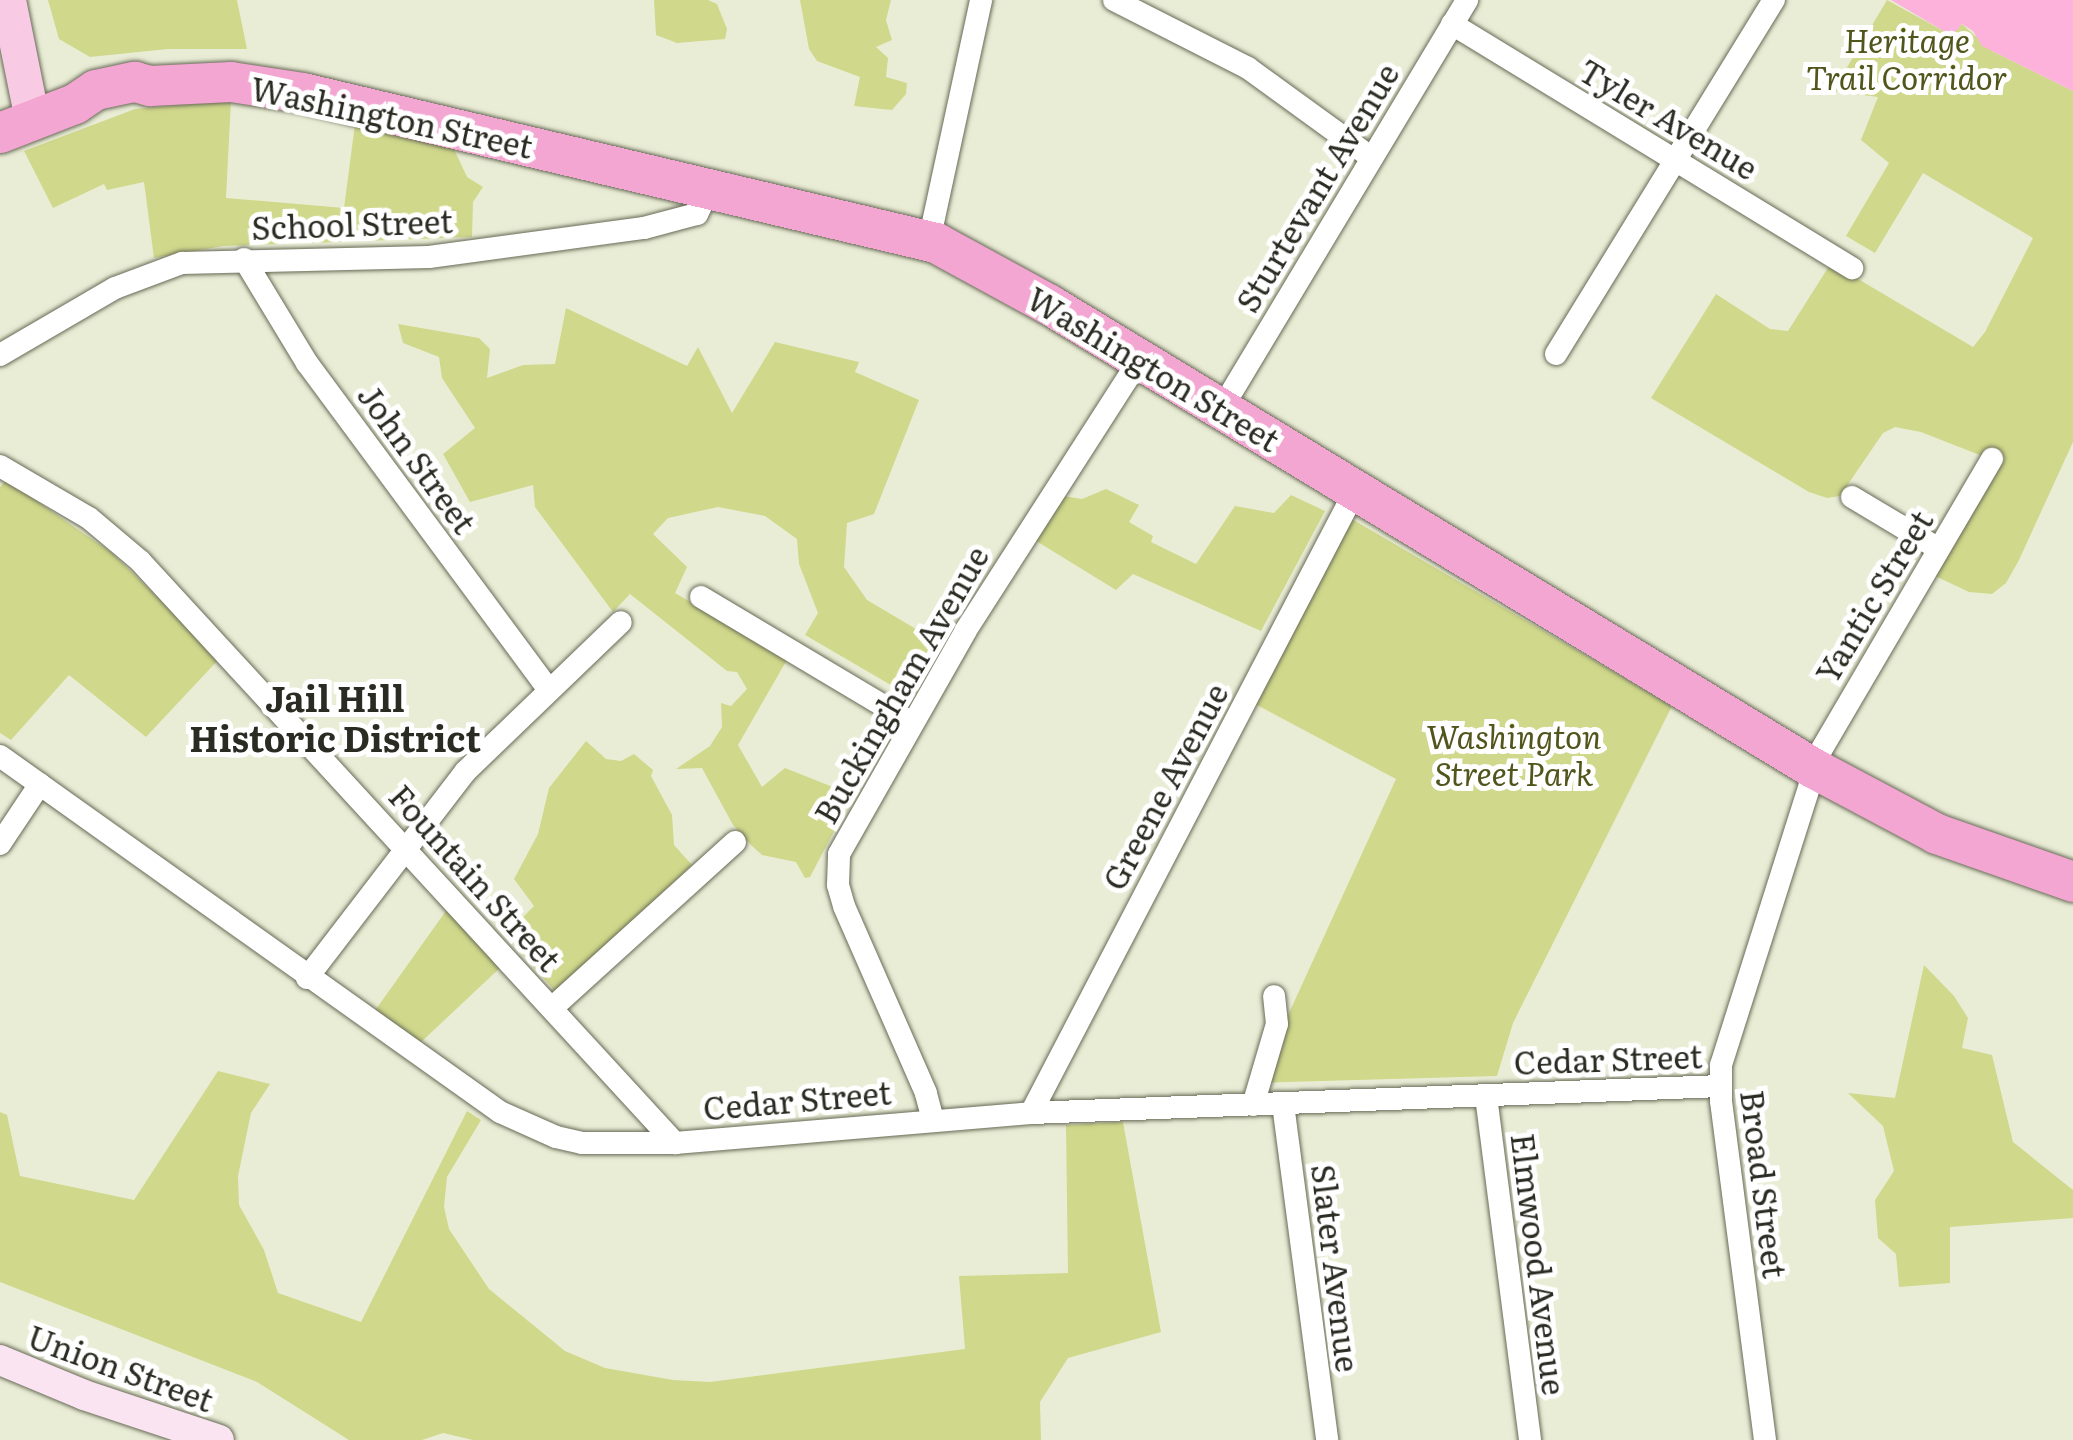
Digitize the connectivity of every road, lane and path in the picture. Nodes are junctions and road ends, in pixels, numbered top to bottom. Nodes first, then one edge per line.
1 (980, 0) edge
2 (1114, 0) edge
3 (1467, 0) edge
4 (1774, 0) edge
5 (12, 17) edge
6 (1452, 24) junction
7 (16, 126) edge
8 (1372, 158) junction
9 (1676, 160) junction
10 (710, 188) junction
11 (928, 241) junction
12 (244, 259) junction
13 (1852, 268) dead end
14 (1556, 354) dead end
15 (0, 355) edge
16 (1140, 359) junction
17 (1222, 408) junction
18 (1992, 459) dead end
19 (0, 466) edge
20 (1356, 490) junction
21 (1852, 497) dead end
22 (1939, 549) junction
23 (701, 597) dead end
24 (621, 622) dead end
25 (548, 689) junction
26 (912, 723) junction
27 (0, 756) edge
28 (1813, 768) junction
29 (40, 784) junction
30 (735, 842) dead end
31 (0, 844) edge
32 (405, 848) junction
33 (2073, 882) edge
34 (306, 978) junction
35 (1274, 996) dead end
36 (552, 1008) junction
37 (1720, 1086) junction
38 (1486, 1096) junction
39 (1283, 1104) junction
40 (1253, 1105) junction
41 (1031, 1114) junction
42 (933, 1120) junction
43 (675, 1142) junction
44 (0, 1360) edge
45 (218, 1440) edge
46 (1327, 1440) edge
47 (1530, 1440) edge
48 (1765, 1440) edge

1 - 11 street
2 - 8 street
3 - 6 street, Sturtevant Avenue
4 - 9 street
5 - 7 main road
6 - 8 street, Sturtevant Avenue
6 - 9 street, Tyler Avenue
7 - 10 highway, Washington Street
8 - 17 street, Sturtevant Avenue
9 - 13 street, Tyler Avenue
9 - 14 street
10 - 11 highway, Washington Street
10 - 12 street, School Street
11 - 16 highway, Washington Street
12 - 15 street, School Street
12 - 25 street, John Street
16 - 17 highway, Washington Street
16 - 26 street, Buckingham Avenue
17 - 20 highway, Washington Street
18 - 22 street, Yantic Street
19 - 32 street, Fountain Street
20 - 28 highway, Washington Street
20 - 41 street, Greene Avenue
21 - 22 street
22 - 28 street, Yantic Street
23 - 26 street
24 - 25 street
25 - 32 street
26 - 42 street, Buckingham Avenue
27 - 29 street, Cedar Street
28 - 33 highway, Washington Street
28 - 37 street, Broad Street
29 - 31 street
29 - 34 street, Cedar Street
30 - 36 street
32 - 34 street
32 - 36 street, Fountain Street
34 - 43 street, Cedar Street
35 - 40 street
36 - 43 street, Fountain Street
37 - 38 street, Cedar Street
37 - 48 street, Broad Street
38 - 39 street, Cedar Street
38 - 47 street, Elmwood Avenue
39 - 40 street, Cedar Street
39 - 46 street, Slater Avenue
40 - 41 street, Cedar Street
41 - 42 street, Cedar Street
42 - 43 street, Cedar Street
44 - 45 main road, Union Street

